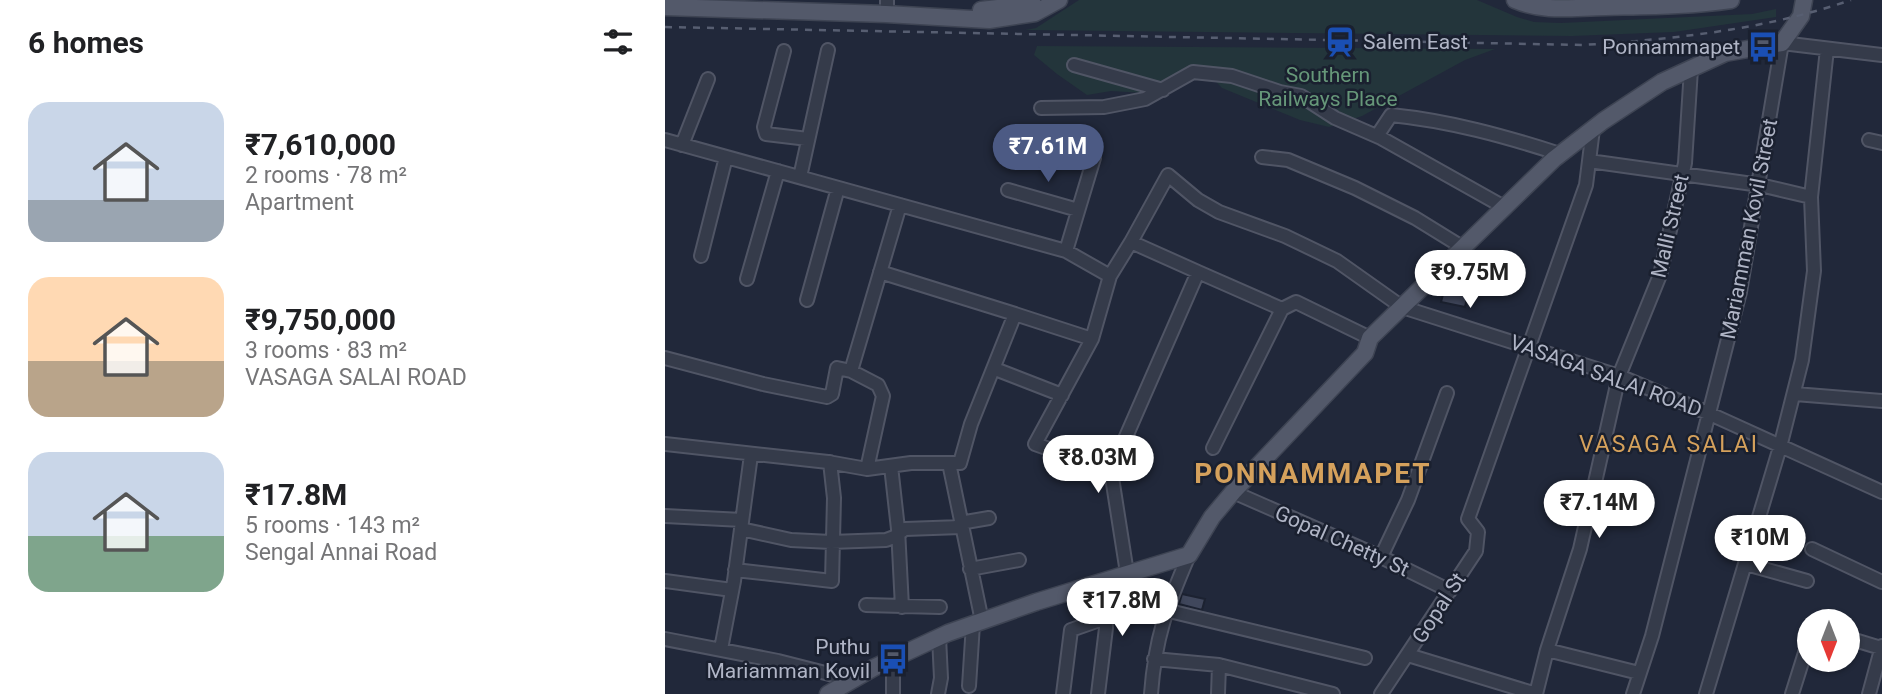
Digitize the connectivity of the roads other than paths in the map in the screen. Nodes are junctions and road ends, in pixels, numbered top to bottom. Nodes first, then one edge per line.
1 (717, 0) edge
2 (722, 0) edge
3 (1032, 0) edge
4 (1059, 0) edge
5 (1515, 0) edge
6 (1547, 0) edge
7 (1731, 0) edge
8 (1804, 0) edge
9 (887, 3) edge
10 (1588, 4) edge
11 (665, 7) edge
12 (1782, 43) junction
13 (1827, 49) junction
14 (828, 50) dead end
15 (784, 51) dead end
16 (1882, 55) edge
17 (1074, 65) dead end
18 (1691, 69) junction
19 (708, 79) dead end
20 (1163, 90) junction
21 (1041, 108) dead end
22 (1593, 129) junction
23 (1377, 136) junction
24 (808, 139) junction
25 (665, 140) edge
26 (1868, 140) dead end
27 (1882, 143) edge
28 (682, 145) junction
29 (1560, 154) junction
30 (726, 157) junction
31 (1262, 157) dead end
32 (1094, 158) dead end
33 (1589, 160) junction
34 (778, 171) junction
35 (1682, 174) junction
36 (800, 177) junction
37 (1760, 185) junction
38 (838, 188) junction
39 (1008, 190) dead end
40 (1811, 197) junction
41 (900, 205) junction
42 (1504, 207) junction
43 (1078, 210) junction
44 (1131, 242) junction
45 (1462, 247) junction
46 (1066, 251) junction
47 (701, 256) dead end
48 (880, 272) junction
49 (1198, 272) junction
50 (1109, 276) junction
51 (747, 279) dead end
52 (807, 300) dead end
53 (1402, 307) junction
54 (1282, 309) junction
55 (1015, 314) junction
56 (1370, 338) junction
57 (1092, 339) junction
58 (1528, 346) junction
59 (665, 358) edge
60 (995, 369) junction
61 (851, 371) junction
62 (1619, 376) junction
63 (1447, 393) dead end
64 (1795, 394) junction
65 (1062, 395) junction
66 (1882, 401) edge
67 (1710, 414) junction
68 (665, 444) edge
69 (1780, 447) junction
70 (1213, 448) dead end
71 (751, 455) junction
72 (830, 462) junction
73 (949, 463) junction
74 (891, 466) junction
75 (867, 469) junction
76 (1111, 471) junction
77 (1233, 492) junction
78 (1882, 492) edge
79 (665, 516) edge
80 (989, 518) dead end
81 (742, 524) junction
82 (960, 525) junction
83 (898, 535) junction
84 (834, 542) junction
85 (1812, 550) dead end
86 (1189, 555) junction
87 (1381, 557) junction
88 (1020, 560) dead end
89 (1746, 564) junction
90 (969, 569) junction
91 (735, 570) junction
92 (1127, 573) junction
93 (1104, 580) junction
94 (665, 581) edge
95 (1807, 581) dead end
96 (1882, 582) edge
97 (732, 590) junction
98 (1450, 591) junction
99 (866, 605) dead end
100 (902, 607) junction
101 (940, 607) dead end
102 (1165, 610) junction
103 (1105, 618) junction
104 (977, 623) junction
105 (939, 637) junction
106 (665, 639) edge
107 (1860, 641) edge
108 (1882, 647) edge
109 (721, 649) junction
110 (1547, 650) junction
111 (1408, 655) junction
112 (1365, 658) dead end
113 (893, 659) junction
114 (1154, 659) junction
115 (1219, 665) junction
116 (1798, 672) edge
117 (1639, 673) junction
118 (853, 680) junction
119 (969, 686) dead end
120 (1307, 691) edge
121 (828, 694) edge
122 (893, 694) edge
123 (938, 694) edge
124 (1063, 694) edge
125 (1098, 694) edge
126 (1151, 694) edge
127 (1218, 694) edge
128 (1333, 694) edge
129 (1381, 694) edge
130 (1536, 694) edge
131 (1633, 694) edge
132 (1706, 694) edge
133 (1791, 694) edge
134 (1869, 694) edge

1 - 2 main road
2 - 9 main road
3 - 9 main road
4 - 11 main road
5 - 10 main road
6 - 10 main road
7 - 10 main road
8 - 12 main road
12 - 13 street
12 - 18 main road
12 - 37 street, Mariamman Kovil Street
13 - 16 street
13 - 40 street
14 - 24 street
15 - 24 street
17 - 20 street
18 - 22 main road
18 - 35 street, Malli Street
19 - 28 street
20 - 21 street
20 - 23 street
22 - 29 main road
22 - 33 street
23 - 29 street
23 - 42 street
24 - 36 street
25 - 28 street
26 - 27 street
28 - 30 street
29 - 42 main road
30 - 34 street
30 - 47 street
31 - 45 street
32 - 43 street
33 - 35 street
33 - 58 street
34 - 36 street
34 - 51 street
35 - 37 street
35 - 62 street, Malli Street
36 - 38 street
37 - 40 street
37 - 67 street, Mariamman Kovil Street
38 - 41 street
38 - 52 street
39 - 43 street
40 - 64 street
41 - 46 street
41 - 48 street
42 - 45 main road
43 - 46 street
44 - 49 street
44 - 50 street
44 - 53 street, VASAGA SALAI ROAD
45 - 53 main road
46 - 50 street
48 - 55 street
48 - 61 street
49 - 54 street
49 - 76 street
50 - 57 street
53 - 56 main road
53 - 58 street, VASAGA SALAI ROAD
54 - 56 street
54 - 70 street
55 - 57 street
55 - 60 street
56 - 77 main road
57 - 65 street
58 - 62 street, VASAGA SALAI ROAD
58 - 98 street, Gopal St
59 - 61 street
60 - 65 street
60 - 73 street
61 - 75 street
62 - 67 street, VASAGA SALAI ROAD
62 - 110 street, Malli Street
63 - 87 street
64 - 66 street
64 - 69 street
65 - 76 street
67 - 69 street, VASAGA SALAI ROAD
67 - 117 street, Mariamman Kovil Street
68 - 71 street
69 - 78 street, VASAGA SALAI ROAD
69 - 89 street
71 - 72 street
71 - 81 street
72 - 75 street
72 - 84 street
73 - 74 street
73 - 82 street
74 - 75 street
74 - 83 street
76 - 92 street
77 - 86 main road
77 - 87 street, Gopal Chetty St
79 - 81 street
80 - 82 street
81 - 84 street
81 - 91 street
82 - 83 street
82 - 90 street
83 - 84 street
83 - 100 street
84 - 91 street
85 - 96 street
86 - 92 main road
86 - 102 street
87 - 98 street, Gopal Chetty St
88 - 90 street
89 - 95 street
89 - 132 street
90 - 104 street
91 - 97 street
92 - 93 main road
93 - 103 street
93 - 104 main road
94 - 97 street
97 - 109 street
98 - 111 street, Gopal St
99 - 100 street
100 - 101 street
102 - 112 street
102 - 114 street
103 - 124 street
103 - 125 street
104 - 105 main road
104 - 119 street
105 - 113 main road
105 - 123 street
106 - 109 street
107 - 108 street
108 - 134 street
109 - 118 street
110 - 117 street
110 - 130 street, Malli Street
111 - 129 street, Gopal St
111 - 130 street
113 - 118 main road
113 - 122 street
114 - 115 street
114 - 126 street
115 - 120 street
115 - 127 street
116 - 133 street
117 - 131 street, Mariamman Kovil Street
118 - 121 main road
120 - 128 street

